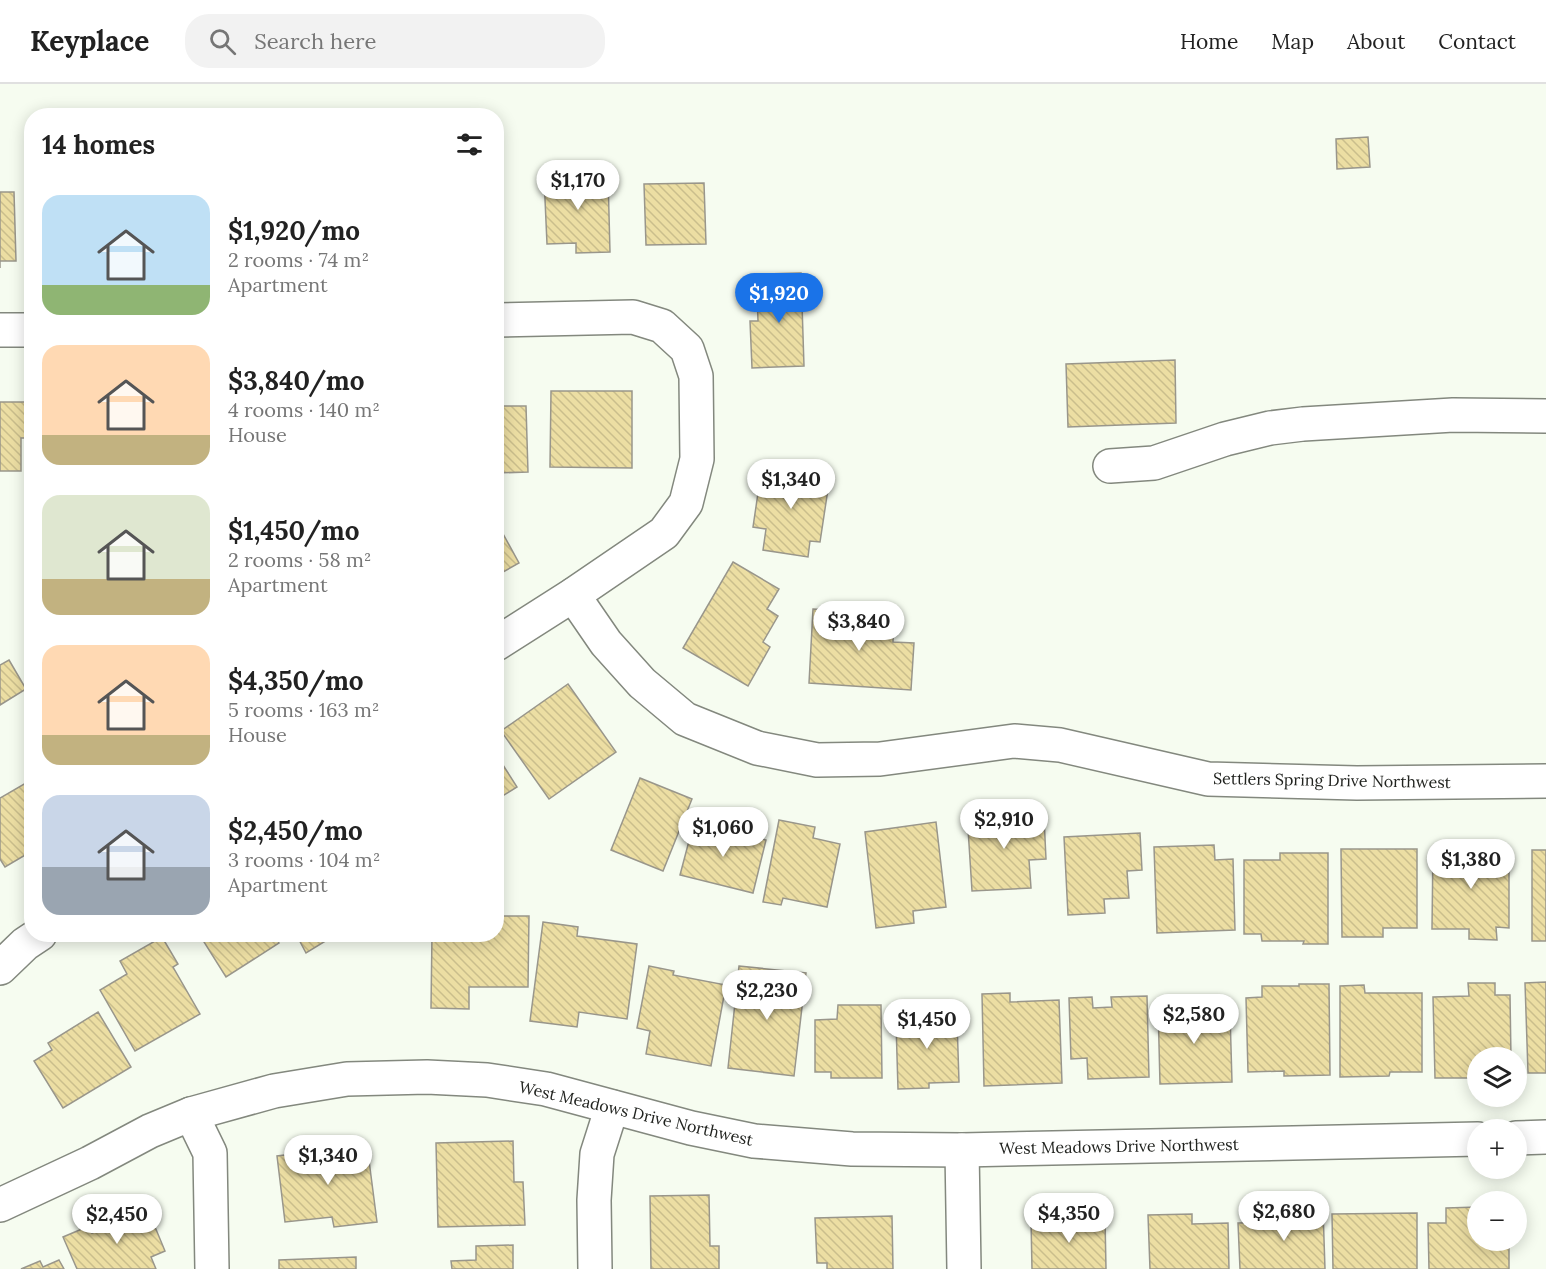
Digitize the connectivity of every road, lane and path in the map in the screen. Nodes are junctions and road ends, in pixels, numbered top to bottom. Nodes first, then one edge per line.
1 (504, 320) edge
2 (0, 330) edge
3 (24, 330) edge
4 (1546, 416) edge
5 (1110, 466) dead end
6 (573, 595) junction
7 (504, 639) edge
8 (1546, 781) edge
9 (28, 942) edge
10 (0, 968) edge
11 (612, 1107) junction
12 (191, 1114) junction
13 (1546, 1137) edge
14 (1527, 1138) edge
15 (1467, 1139) edge
16 (962, 1150) junction
17 (0, 1204) edge
18 (212, 1269) edge
19 (595, 1269) edge
20 (964, 1269) edge

1 - 6 street
2 - 3 street
4 - 5 street
6 - 7 street
6 - 8 street, Settlers Spring Drive Northwest
9 - 10 street
11 - 12 street, West Meadows Drive Northwest
11 - 16 street, West Meadows Drive Northwest
11 - 19 street
12 - 17 street, West Meadows Drive Northwest
12 - 18 street
13 - 14 street
15 - 16 street, West Meadows Drive Northwest
16 - 20 street

